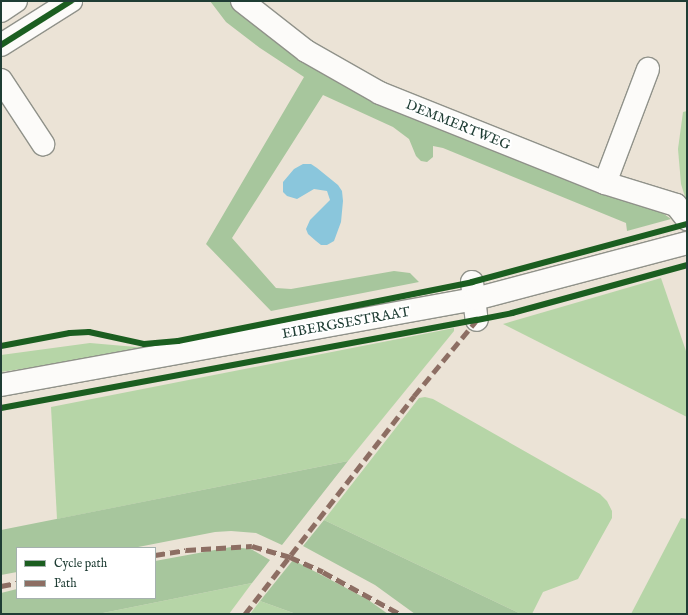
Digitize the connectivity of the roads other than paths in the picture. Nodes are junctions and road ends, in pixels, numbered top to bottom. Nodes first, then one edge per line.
1 (16, 1) edge
2 (71, 1) edge
3 (242, 1) edge
4 (1, 11) edge
5 (1, 45) edge
6 (648, 69) dead end
7 (1, 80) edge
8 (43, 144) dead end
9 (605, 183) junction
10 (682, 212) edge
11 (687, 243) edge
12 (1, 385) edge

1 - 4 main road
2 - 5 main road
3 - 9 main road, DEMMERTWEG
6 - 9 main road
7 - 8 main road
9 - 10 main road, DEMMERTWEG
11 - 12 main road, EIBERGSESTRAAT

